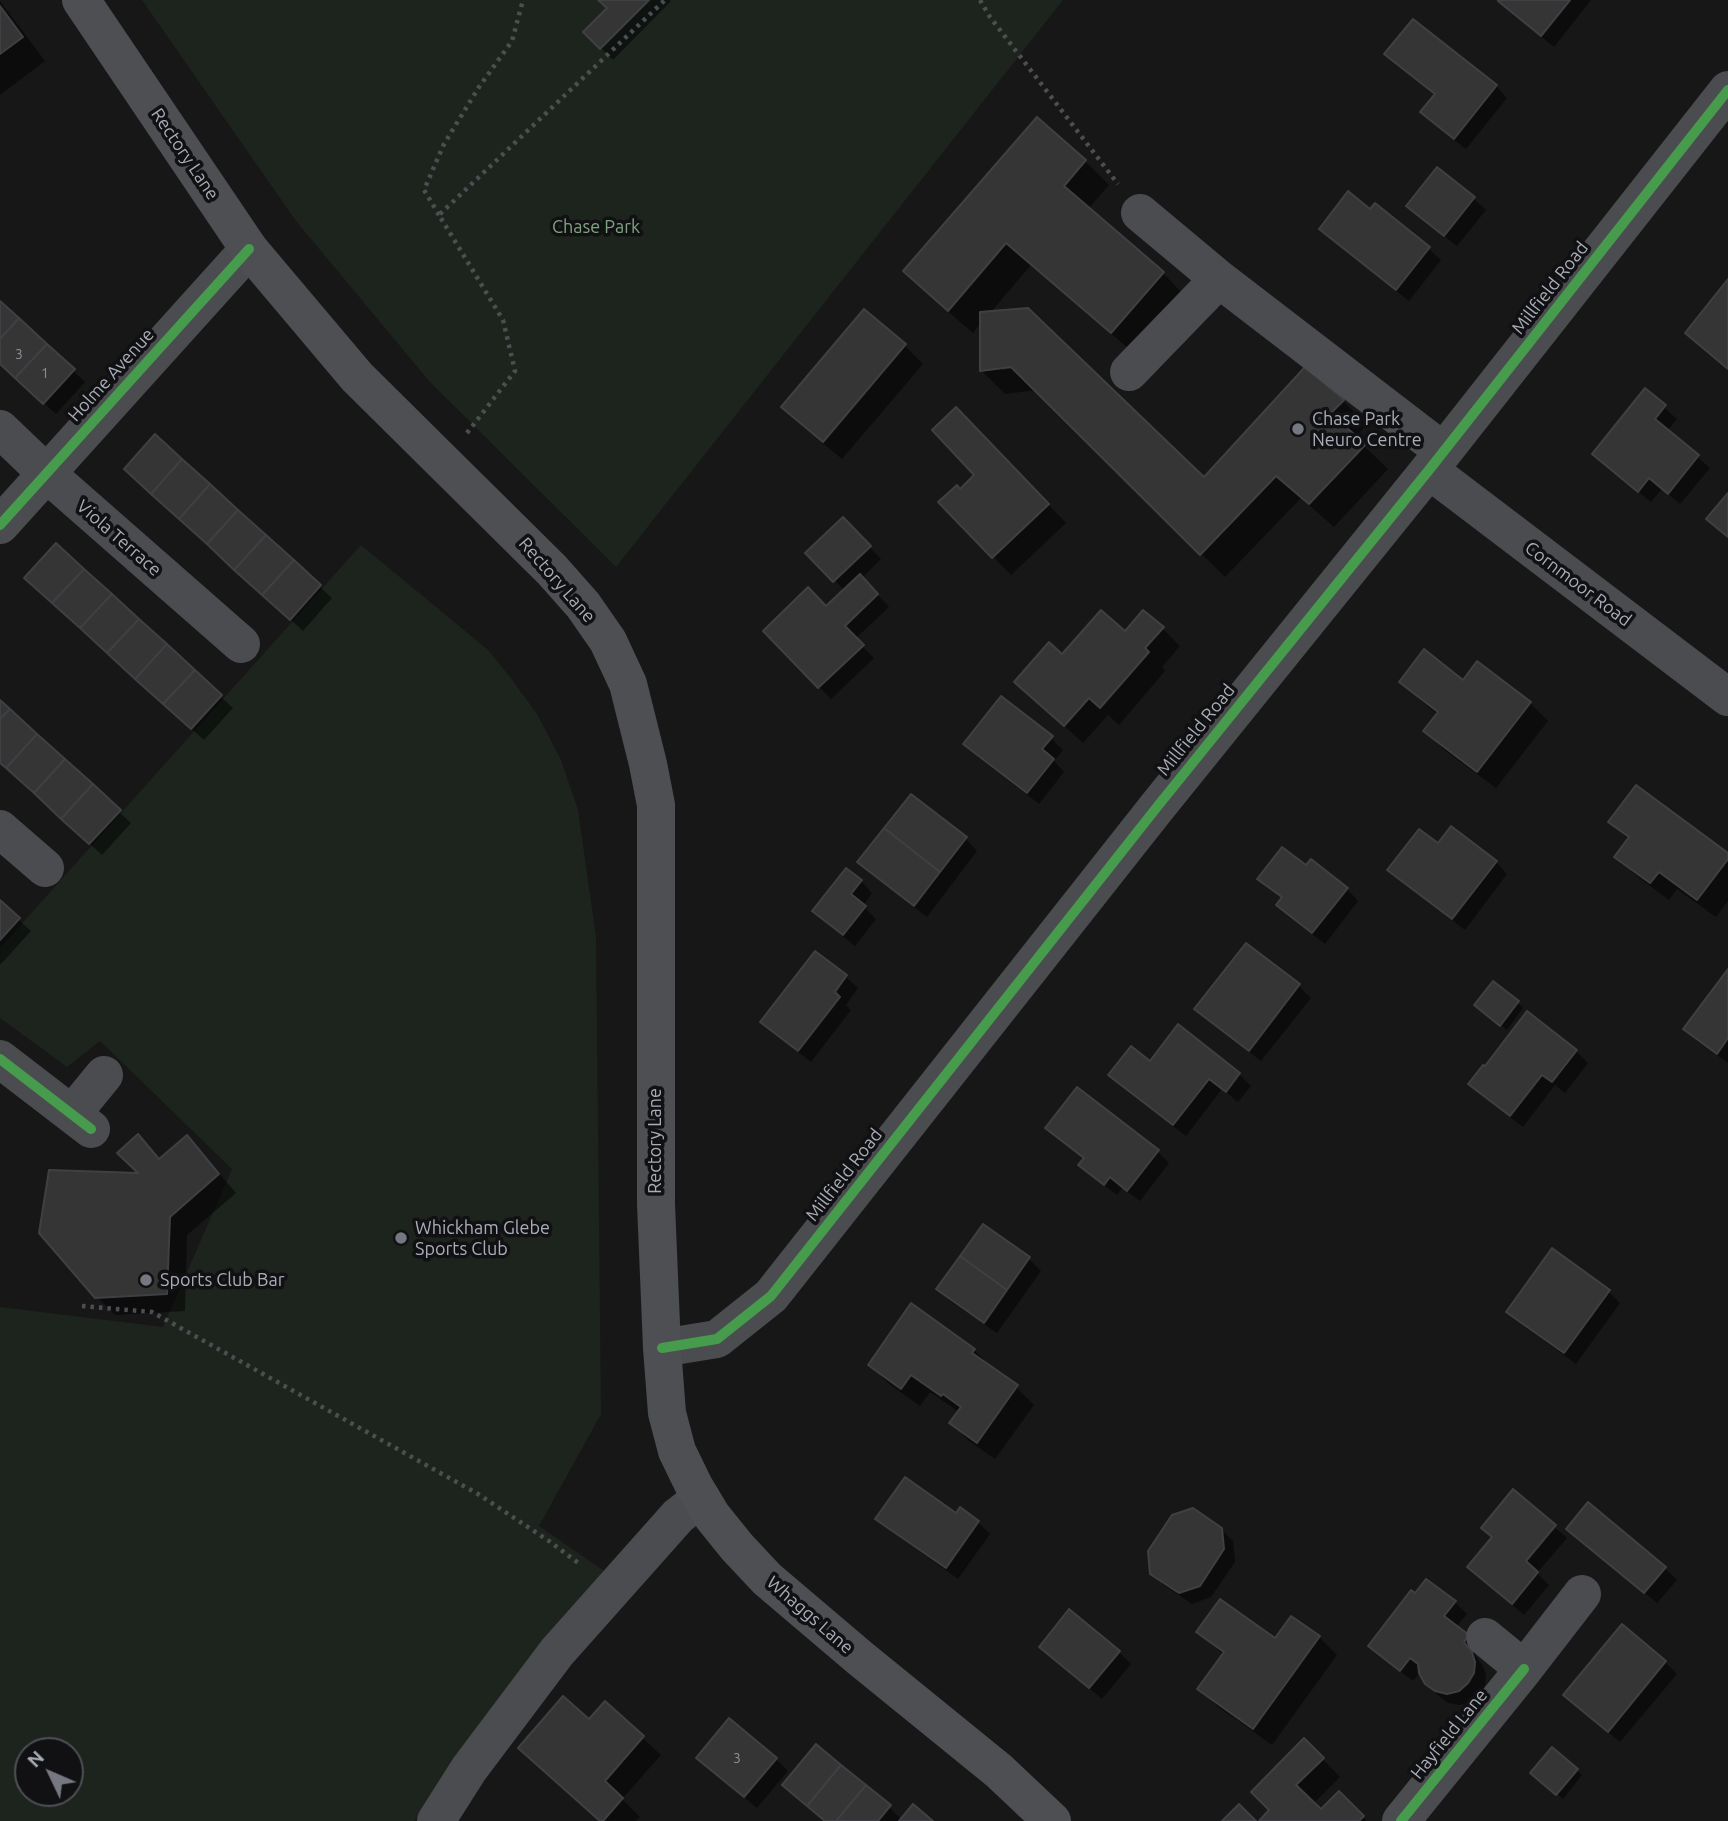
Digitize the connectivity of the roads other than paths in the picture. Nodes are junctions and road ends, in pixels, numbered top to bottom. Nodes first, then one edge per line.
1 (81, 0) edge
2 (1728, 90) edge
3 (1140, 213) road end
4 (249, 249) junction
5 (1219, 279) junction
6 (1129, 372) dead end
7 (0, 429) edge
8 (1436, 461) junction
9 (46, 473) junction
10 (0, 525) edge
11 (241, 644) dead end
12 (1728, 697) edge
13 (0, 830) edge
14 (45, 868) dead end
15 (0, 1059) edge
16 (104, 1074) dead end
17 (662, 1348) junction
18 (701, 1498) junction
19 (1582, 1594) dead end
20 (1485, 1637) dead end
21 (1524, 1669) junction
22 (436, 1821) edge
23 (1052, 1821) edge
24 (1401, 1821) edge

1 - 4 main road, Rectory Lane
2 - 8 street, Millfield Road
3 - 5 street, Cornmoor Road
4 - 9 street, Holme Avenue
4 - 17 main road, Rectory Lane
5 - 6 street
5 - 8 street, Cornmoor Road
7 - 9 street, Viola Terrace
8 - 12 street, Cornmoor Road
8 - 17 street, Millfield Road
9 - 10 street, Holme Avenue
9 - 11 street, Viola Terrace
13 - 14 street
15 - 16 street
17 - 18 main road, Whaggs Lane
18 - 22 street
18 - 23 main road, Whaggs Lane
19 - 21 street, Hayfield Lane
20 - 21 street
21 - 24 street, Hayfield Lane

